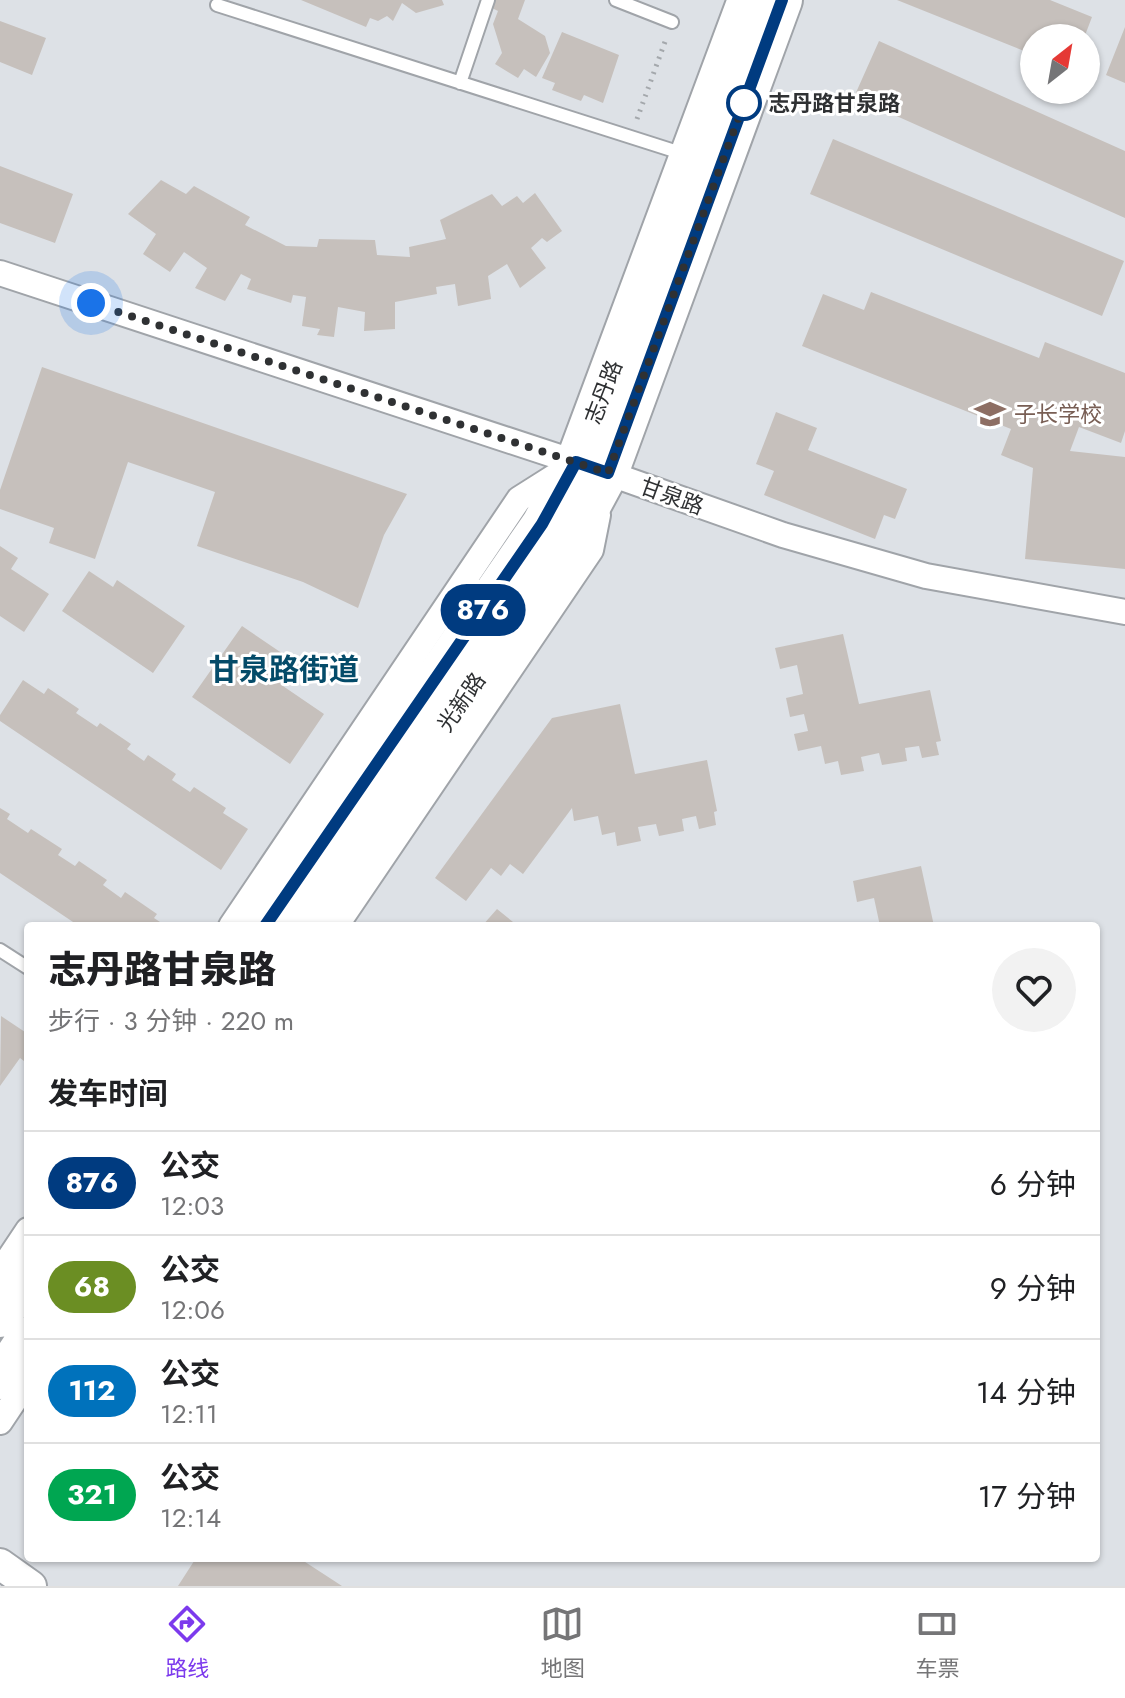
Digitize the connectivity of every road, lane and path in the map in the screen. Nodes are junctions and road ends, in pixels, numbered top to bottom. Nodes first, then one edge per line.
1 (488, 0) edge
2 (616, 0) edge
3 (748, 0) edge
4 (782, 0) edge
5 (217, 5) dead end
6 (672, 22) joint
7 (460, 83) junction
8 (631, 137) junction
9 (691, 156) junction
10 (0, 273) edge
11 (592, 467) junction
12 (1125, 612) edge
13 (234, 922) edge
14 (268, 922) edge
15 (310, 922) edge
16 (339, 922) edge
17 (0, 950) edge
18 (24, 965) edge
19 (24, 1236) edge
20 (0, 1272) edge
21 (24, 1281) edge
22 (0, 1317) edge
23 (24, 1343) edge
24 (0, 1379) edge
25 (24, 1386) edge
26 (0, 1422) edge
27 (0, 1564) edge
28 (31, 1586) edge

1 - 7 lane
2 - 6 lane
3 - 9 main road, 志丹路
4 - 11 main road, 志丹路
5 - 7 lane
6 - 8 path
7 - 8 lane
8 - 9 lane
9 - 11 main road, 志丹路
10 - 11 street, 甘泉路
11 - 12 street, 甘泉路
11 - 13 street
11 - 14 main road, 光新路
11 - 15 main road, 光新路
11 - 16 street, 志丹路
17 - 18 lane
19 - 20 street
21 - 22 main road
23 - 24 main road
25 - 26 street
27 - 28 street

